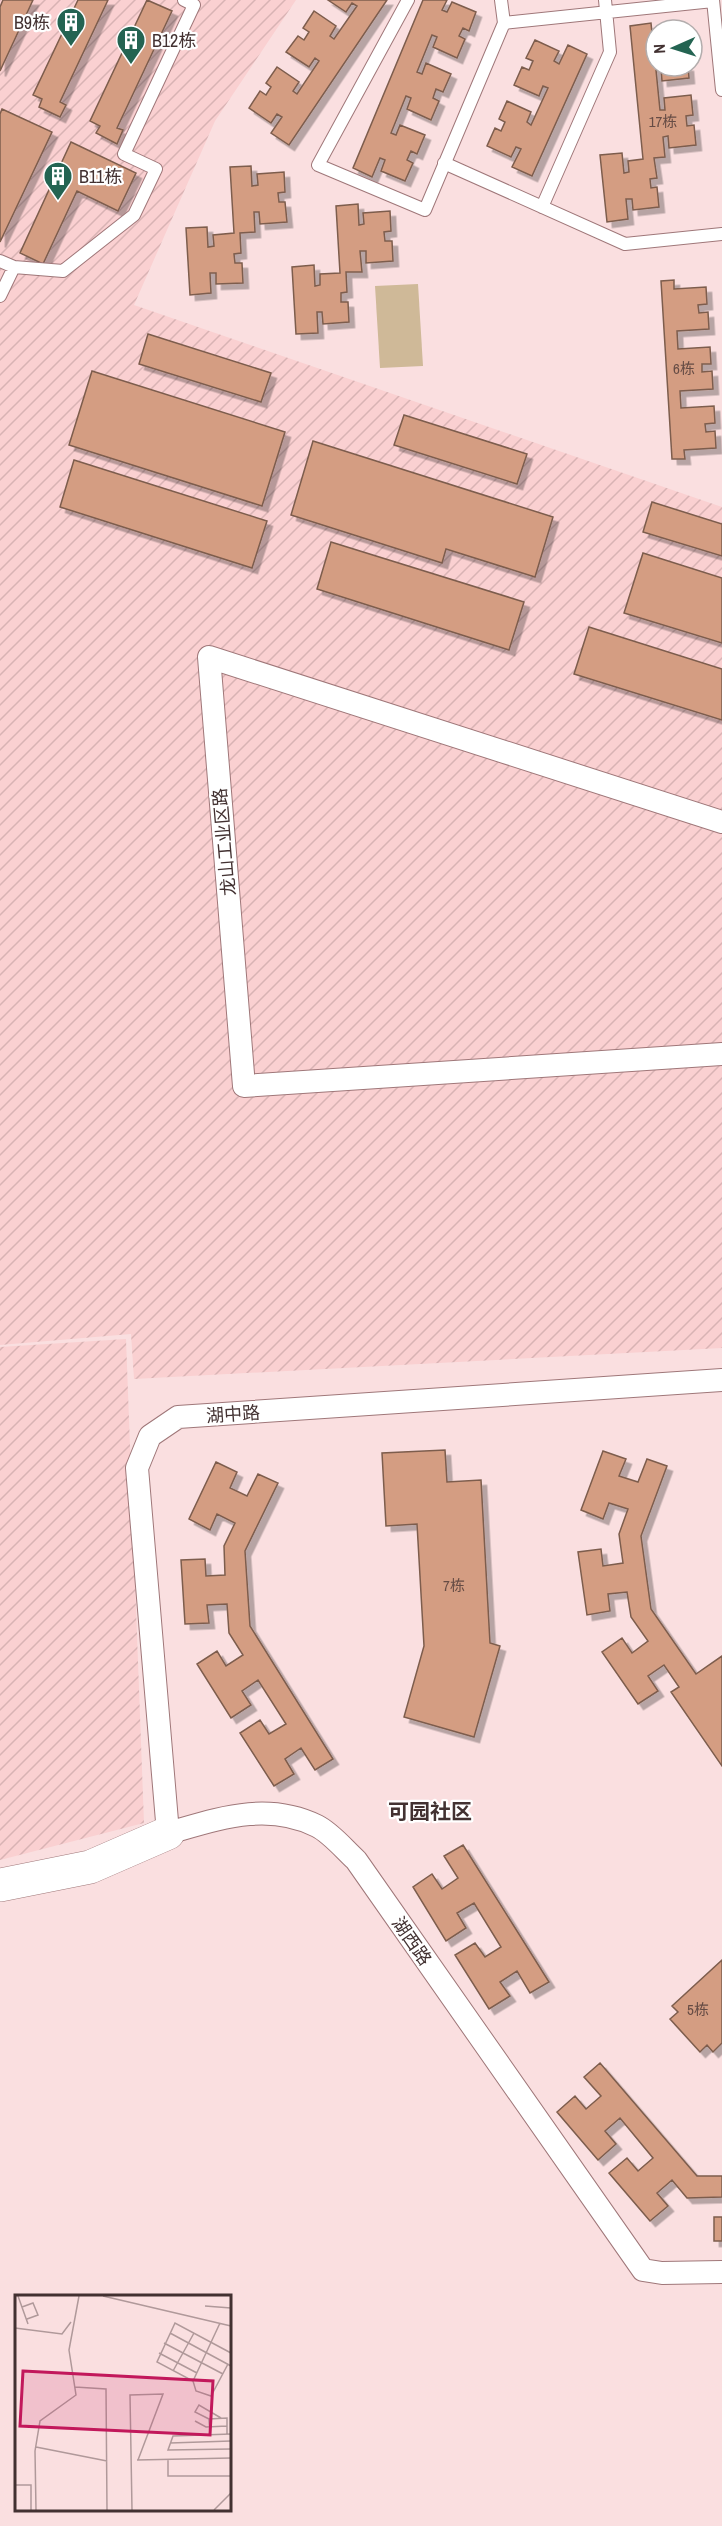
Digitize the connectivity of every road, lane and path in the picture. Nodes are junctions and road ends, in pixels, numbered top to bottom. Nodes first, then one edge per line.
1 (184, 0) edge
2 (408, 0) edge
3 (501, 0) edge
4 (713, 1) edge
5 (606, 6) edge
6 (504, 22) junction
7 (722, 90) edge
8 (444, 164) junction
9 (542, 207) junction
10 (722, 234) edge
11 (0, 261) edge
12 (14, 267) junction
13 (0, 296) edge
14 (722, 822) edge
15 (722, 1054) edge
16 (722, 1380) edge
17 (168, 1833) junction
18 (0, 1886) edge
19 (722, 2272) edge

1 - 12 lane
2 - 8 lane
3 - 6 lane
4 - 5 lane
4 - 7 lane
5 - 6 lane
5 - 9 lane
6 - 8 lane
8 - 9 lane
9 - 10 lane
11 - 12 lane
12 - 13 lane
14 - 15 street, 龙山工业区路
16 - 17 street, 湖中路
17 - 18 street, 湖西路
17 - 19 street, 湖西路

